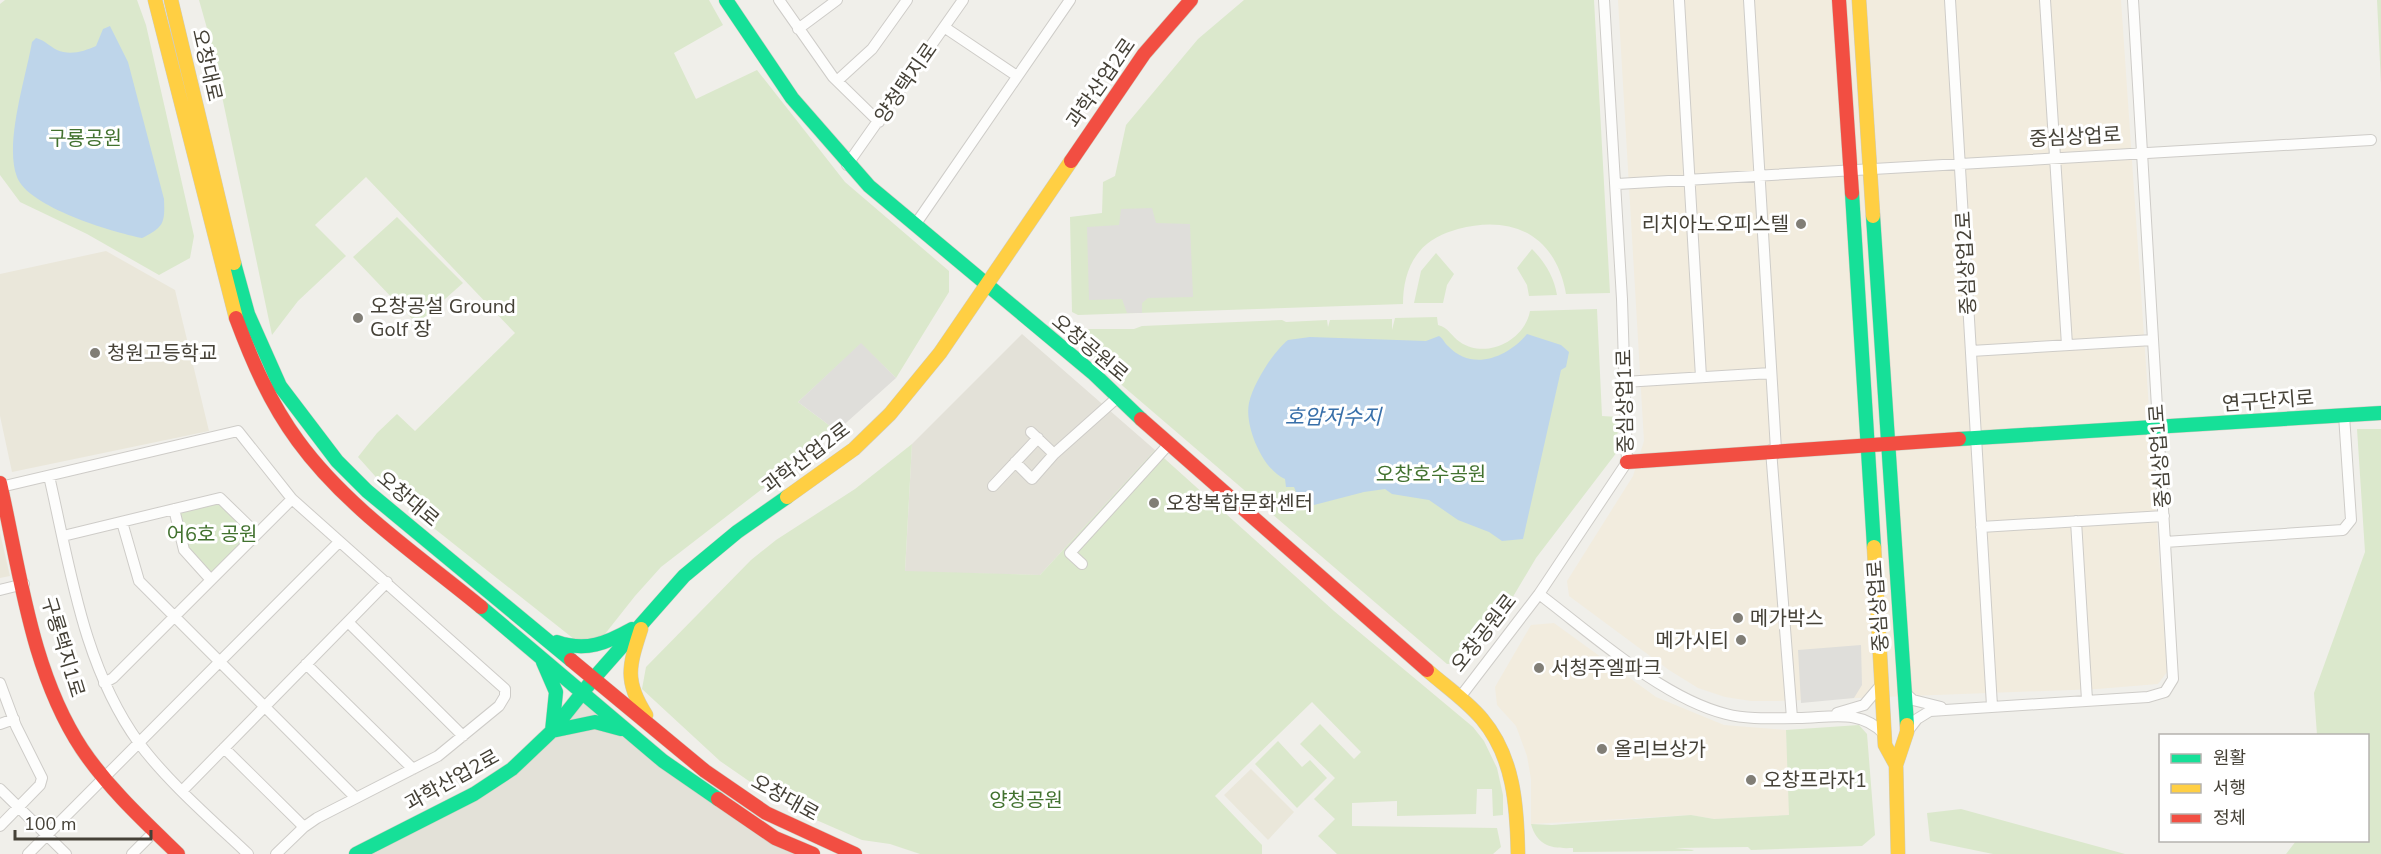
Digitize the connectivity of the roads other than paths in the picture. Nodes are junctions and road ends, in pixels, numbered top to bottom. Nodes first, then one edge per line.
1 (155, 0) edge
2 (171, 0) edge
3 (727, 0) edge
4 (779, 0) edge
5 (837, 0) edge
6 (907, 0) edge
7 (963, 0) edge
8 (1070, 0) edge
9 (1191, 0) edge
10 (1604, 0) edge
11 (1679, 0) edge
12 (1749, 0) edge
13 (1839, 0) edge
14 (1859, 0) edge
15 (1950, 0) edge
16 (2044, 0) edge
17 (2133, 0) edge
18 (944, 27) junction
19 (798, 29) junction
20 (1017, 76) junction
21 (837, 81) junction
22 (879, 122) junction
23 (2371, 140) dead end
24 (2141, 153) junction
25 (2055, 158) junction
26 (1959, 164) junction
27 (847, 165) junction
28 (1868, 169) junction
29 (1852, 170) junction
30 (1759, 176) junction
31 (1689, 180) junction
32 (1617, 184) junction
33 (915, 225) junction
34 (985, 285) junction
35 (2153, 340) junction
36 (2067, 345) junction
37 (1971, 351) junction
38 (1771, 373) junction
39 (1701, 377) junction
40 (1624, 382) junction
41 (1118, 397) junction
42 (2381, 413) edge
43 (2344, 415) junction
44 (2158, 428) junction
45 (1976, 438) junction
46 (1888, 443) junction
47 (1169, 444) junction
48 (1869, 444) junction
49 (1774, 450) junction
50 (1054, 454) junction
51 (1015, 462) junction
52 (1627, 462) junction
53 (49, 476) junction
54 (1, 485) edge
55 (993, 486) dead end
56 (292, 499) junction
57 (174, 509) junction
58 (2164, 516) junction
59 (2076, 521) junction
60 (122, 522) junction
61 (1981, 527) junction
62 (257, 534) junction
63 (63, 536) junction
64 (339, 542) junction
65 (2165, 542) junction
66 (1082, 564) dead end
67 (211, 580) junction
68 (387, 582) junction
69 (24, 584) junction
70 (0, 590) edge
71 (1539, 594) junction
72 (174, 617) junction
73 (348, 622) junction
74 (643, 623) junction
75 (547, 638) junction
76 (538, 654) junction
77 (219, 662) junction
78 (306, 664) junction
79 (594, 678) junction
80 (104, 682) junction
81 (0, 683) edge
82 (1881, 685) junction
83 (583, 691) junction
84 (1904, 692) junction
85 (1461, 696) junction
86 (2087, 700) junction
87 (1992, 706) junction
88 (264, 707) junction
89 (1947, 709) junction
90 (1828, 715) junction
91 (1792, 718) junction
92 (14, 719) junction
93 (0, 724) edge
94 (552, 731) junction
95 (1907, 732) junction
96 (660, 734) junction
97 (1884, 734) junction
98 (463, 736) junction
99 (634, 736) junction
100 (138, 742) junction
101 (224, 748) junction
102 (1896, 765) junction
103 (412, 769) junction
104 (103, 778) junction
105 (0, 789) edge
106 (183, 790) junction
107 (355, 797) junction
108 (18, 807) junction
109 (0, 826) edge
110 (304, 827) junction
111 (155, 831) junction
112 (47, 835) junction
113 (28, 854) edge
114 (66, 854) edge
115 (132, 854) edge
116 (178, 854) edge
117 (248, 854) edge
118 (276, 854) edge
119 (356, 854) edge
120 (813, 854) edge
121 (855, 854) edge
122 (1518, 854) edge
123 (1898, 854) edge

1 - 76 street, 오창대로
2 - 75 street, 오창대로
3 - 27 street, 오창공원로
4 - 19 street
5 - 19 street
6 - 21 street
7 - 18 street, 양청택지로
8 - 20 street
9 - 34 street, 과학산업2로
10 - 32 street, 중심상업1로
11 - 31 street
12 - 30 street
13 - 29 street, 중심상업로
14 - 28 street, 중심상업로
15 - 26 street, 중심상업2로
16 - 25 street
17 - 24 street, 중심상업1로
18 - 20 street
18 - 22 street, 양청택지로
19 - 21 street
20 - 33 street
21 - 22 street
22 - 27 street, 양청택지로
23 - 24 street, 중심상업로
24 - 25 street, 중심상업로
24 - 35 street, 중심상업1로
25 - 26 street, 중심상업로
25 - 36 street
26 - 28 street, 중심상업로
26 - 37 street, 중심상업2로
27 - 33 street, 오창공원로
28 - 29 street, 중심상업로
28 - 46 street, 중심상업로
29 - 30 street, 중심상업로
29 - 48 street, 중심상업로
30 - 31 street, 중심상업로
30 - 38 street
31 - 32 street, 중심상업로
31 - 39 street
32 - 40 street, 중심상업1로
33 - 34 street, 오창공원로
34 - 41 street, 오창공원로
34 - 74 street, 과학산업2로
35 - 36 street
35 - 44 street, 중심상업1로
36 - 37 street
37 - 45 street, 중심상업2로
38 - 39 street
38 - 49 street
39 - 40 street
40 - 52 street, 중심상업1로
41 - 47 street, 오창공원로
41 - 50 street
42 - 43 street, 연구단지로
43 - 44 street, 연구단지로
43 - 65 street
44 - 45 street
44 - 58 street, 중심상업1로
45 - 46 street
45 - 61 street, 중심상업2로
46 - 48 street
46 - 84 street, 중심상업로
47 - 66 street
47 - 85 street, 오창공원로
48 - 49 street
48 - 82 street, 중심상업로
49 - 52 street
49 - 91 street
50 - 51 street
50 - 51 street
51 - 55 street
52 - 71 street, 중심상업1로
53 - 54 street
53 - 56 street
53 - 63 street
54 - 69 street, 구룡택지1로
56 - 62 street
56 - 64 street
57 - 60 street
57 - 62 street
57 - 67 street
58 - 59 street
58 - 65 street, 중심상업1로
59 - 61 street
59 - 86 street
60 - 63 street
60 - 72 street
61 - 87 street, 중심상업2로
62 - 67 street
63 - 80 street
64 - 68 street
64 - 77 street
65 - 86 street, 중심상업1로
67 - 72 street
68 - 73 street
68 - 98 street
69 - 70 street
69 - 104 street, 구룡택지1로
71 - 85 street, 오창공원로
71 - 91 street
72 - 77 street
72 - 80 street
73 - 78 street
73 - 98 street
74 - 75 street
74 - 79 street, 과학산업2로
74 - 96 street
75 - 79 street, 오창대로
76 - 83 street, 오창대로
76 - 94 street
77 - 88 street
77 - 100 street
78 - 88 street
78 - 103 street
79 - 83 street, 과학산업2로
79 - 96 street, 오창대로
80 - 100 street
81 - 92 street
82 - 90 street
82 - 97 street, 중심상업로
83 - 94 street, 과학산업2로
83 - 99 street, 오창대로
84 - 89 street
84 - 95 street, 중심상업로
85 - 122 street, 오창공원로
86 - 87 street, 중심상업1로
87 - 89 street, 중심상업1로
88 - 101 street
88 - 107 street
89 - 95 street
90 - 91 street
90 - 97 street
92 - 93 street
92 - 108 street
94 - 99 street
94 - 119 street, 과학산업2로
95 - 102 street, 중심상업로
96 - 121 street, 오창대로
97 - 102 street, 중심상업로
98 - 103 street
99 - 120 street, 오창대로
100 - 104 street
100 - 106 street
101 - 106 street
101 - 110 street
102 - 123 street, 중심상업로
103 - 107 street
104 - 111 street, 구룡택지1로
104 - 112 street
105 - 108 street
106 - 117 street
107 - 110 street
108 - 109 street
108 - 112 street
110 - 118 street
111 - 115 street
111 - 116 street, 구룡택지1로
112 - 113 street
112 - 114 street

